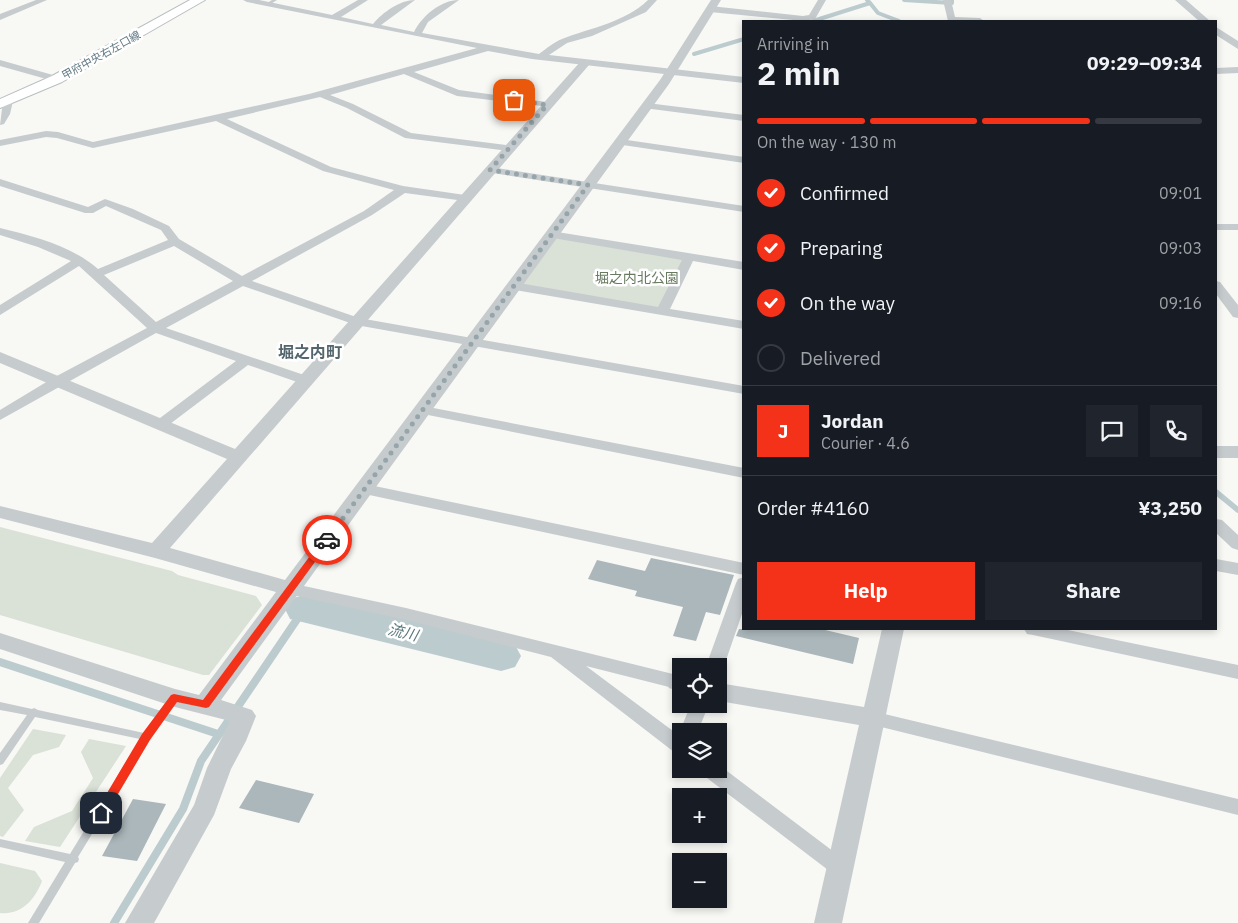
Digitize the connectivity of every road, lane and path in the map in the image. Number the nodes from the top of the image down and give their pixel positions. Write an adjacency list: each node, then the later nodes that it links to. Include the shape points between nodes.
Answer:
1 (43, 0): 13 (street)
2 (199, 0): 29 (main road, 甲府中央右左口線)
3 (247, 0): 11 (street)
4 (364, 0): 14 (street)
5 (411, 0): 17 (street)
6 (455, 0): 19 (street, via 424,21)
7 (653, 0): 22 (street, via 643,10 589,34 564,41)
8 (822, 0): 12 (street, via 812,17 803,20)
9 (947, 0): 15 (street, via 951,18)
10 (1180, 0): 16 (street)
11 (272, 2): 14 (street)
12 (713, 5): 28 (street)
13 (0, 17)
14 (333, 18): 17 (street)
15 (970, 20)
16 (1204, 20)
17 (375, 27): 19 (street)
18 (1217, 31): 20 (street)
19 (417, 35): 21 (street)
20 (1238, 46)
21 (488, 48): 22 (street); 26 (street)
22 (541, 57): 24 (street)
23 (0, 63): 29 (street)
24 (585, 63): 28 (street); 33 (street)
25 (1238, 70): 27 (street)
26 (404, 71): 31 (street); 33 (street, via 457,93)
27 (1217, 71)
28 (671, 72): 30 (street); 34 (street)
29 (57, 79): 32 (main road, 甲府中央右左口線)
30 (742, 80)
31 (320, 94): 35 (street); 40 (street, via 409,136)
32 (4, 103): 37 (street, via 6,114)
33 (547, 105): 40 (street)
34 (647, 106): 36 (street); 38 (street)
35 (215, 117): 39 (street, via 93,145 46,134); 45 (street, via 327,169)
36 (742, 118)
37 (0, 122)
38 (620, 142): 41 (street); 44 (street)
39 (0, 143)
40 (509, 148): 42 (street)
41 (742, 160)
42 (490, 170): 44 (street); 46 (street)
43 (0, 182): 52 (street, via 89,210 105,202 165,228)
44 (588, 185): 47 (street); 51 (street)
45 (403, 189): 46 (street); 57 (street, via 368,213)
46 (465, 198): 63 (street)
47 (742, 209)
48 (1217, 227): 49 (street)
49 (1238, 227)
50 (0, 232): 54 (street, via 42,244)
51 (551, 235): 53 (street); 58 (street)
52 (175, 241): 56 (street); 57 (street)
53 (689, 257): 55 (street); 62 (street)
54 (80, 260): 56 (street); 61 (street)
55 (742, 266)
56 (95, 275): 65 (street)
57 (241, 281): 63 (street); 65 (street)
58 (513, 286): 62 (street); 66 (street)
59 (1217, 286): 60 (street)
60 (1237, 310)
61 (0, 311)
62 (662, 311): 64 (street)
63 (356, 321): 66 (street); 69 (street)
64 (742, 325)
65 (156, 329): 68 (street); 70 (street)
66 (471, 342): 71 (street); 72 (street)
67 (0, 357): 70 (street)
68 (246, 360): 69 (street); 74 (street)
69 (305, 380): 77 (street)
70 (58, 381): 73 (street); 74 (street)
71 (742, 390)
72 (422, 410): 78 (street); 79 (street)
73 (0, 416)
74 (161, 424): 77 (street)
75 (1217, 452): 76 (street)
76 (1238, 452)
77 (238, 457): 83 (street)
78 (742, 473)
79 (365, 489): 85 (street); 87 (street)
80 (0, 512): 83 (street)
81 (1217, 525): 82 (street)
82 (1238, 544)
83 (156, 551): 87 (street)
84 (1217, 565): 86 (street)
85 (742, 569)
86 (1238, 569)
87 (290, 589): 92 (street); 99 (street)
88 (742, 589): 93 (street)
89 (893, 630): 101 (street)
90 (1038, 630): 94 (street)
91 (0, 641): 97 (street)
92 (553, 651): 95 (street); 103 (street)
93 (718, 658)
94 (1238, 672)
95 (672, 680)
96 (727, 693): 101 (street)
97 (171, 702): 99 (street); 102 (lane)
98 (0, 706): 100 (lane)
99 (226, 710): 111 (street, via 234,741 218,768 205,808)
100 (34, 712): 102 (lane); 104 (lane)
101 (872, 718): 106 (street); 109 (street)
102 (146, 737): 108 (lane)
103 (672, 740)
104 (0, 761)
105 (722, 778): 109 (street)
106 (1238, 807)
107 (0, 843): 108 (lane)
108 (74, 859): 110 (lane)
109 (839, 867): 112 (street)
110 (33, 923)
111 (139, 923)
112 (828, 923)

